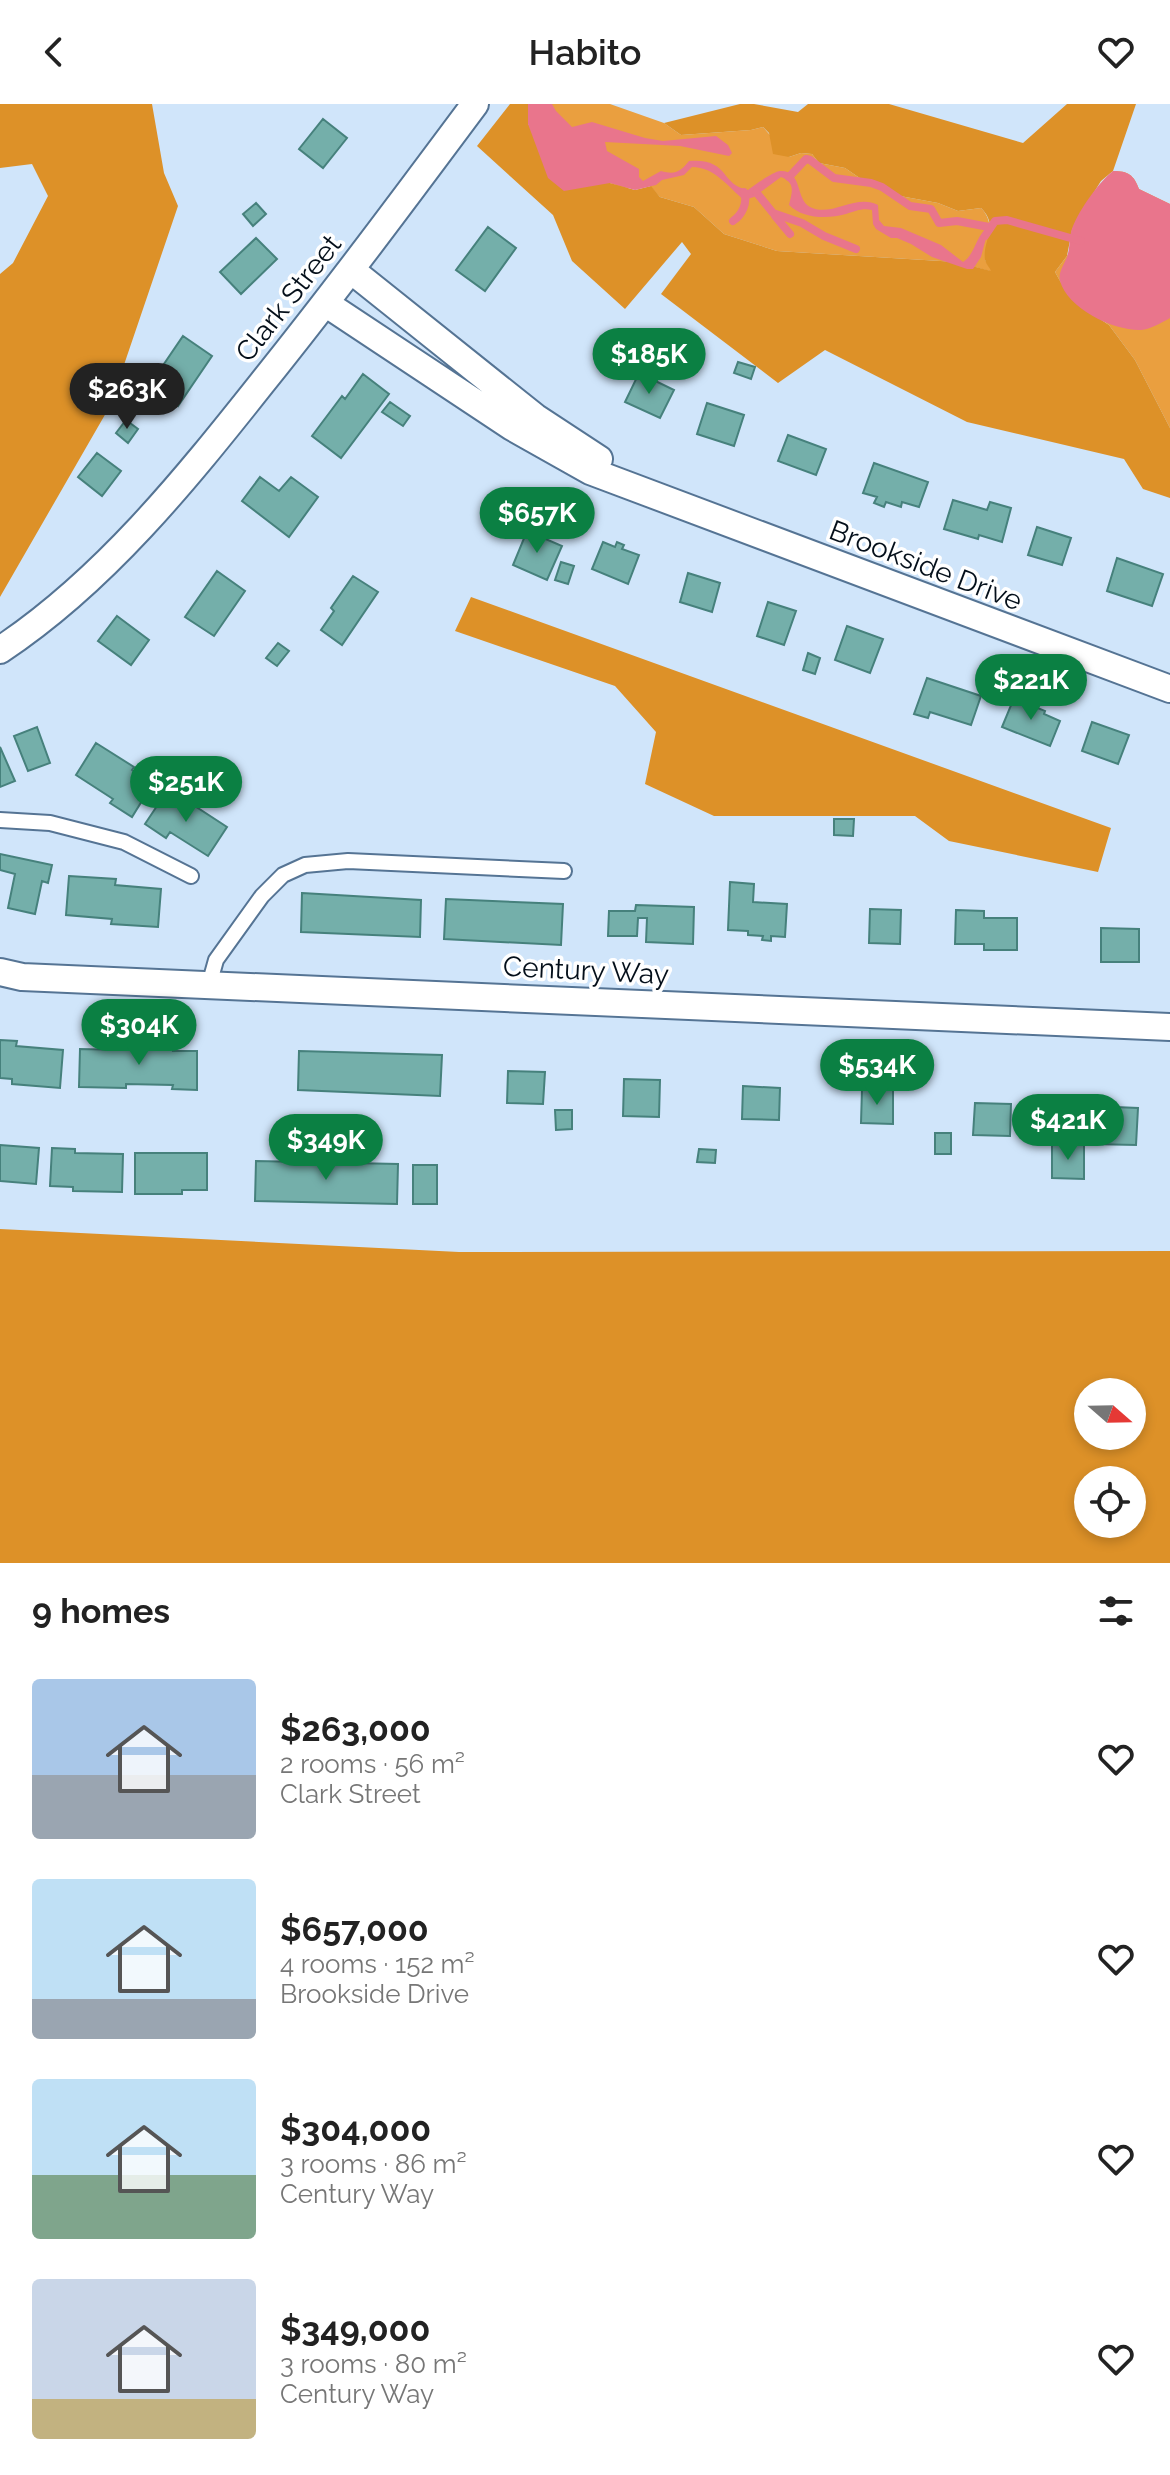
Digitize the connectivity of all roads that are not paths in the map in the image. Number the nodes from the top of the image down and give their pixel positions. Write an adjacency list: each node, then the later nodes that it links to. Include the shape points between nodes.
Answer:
1 (475, 104): 2 (street, Clark Street)
2 (351, 270): 3 (street, Clark Street); 4 (street, Brookside Drive, via 535,417)
3 (325, 303): 4 (street, Brookside Drive, via 541,445 598,475); 5 (street, Clark Street, via 131,537 60,605)
4 (660, 498): 6 (street, Brookside Drive)
5 (0, 650)
6 (1170, 689)
7 (0, 820): 9 (lane, via 50,823 124,842)
8 (564, 871): 11 (lane, via 348,861 305,865 283,875 262,896 216,960)
9 (191, 876)
10 (0, 972): 11 (street, Century Way)
11 (209, 985): 12 (street, Century Way)
12 (1170, 1027)

